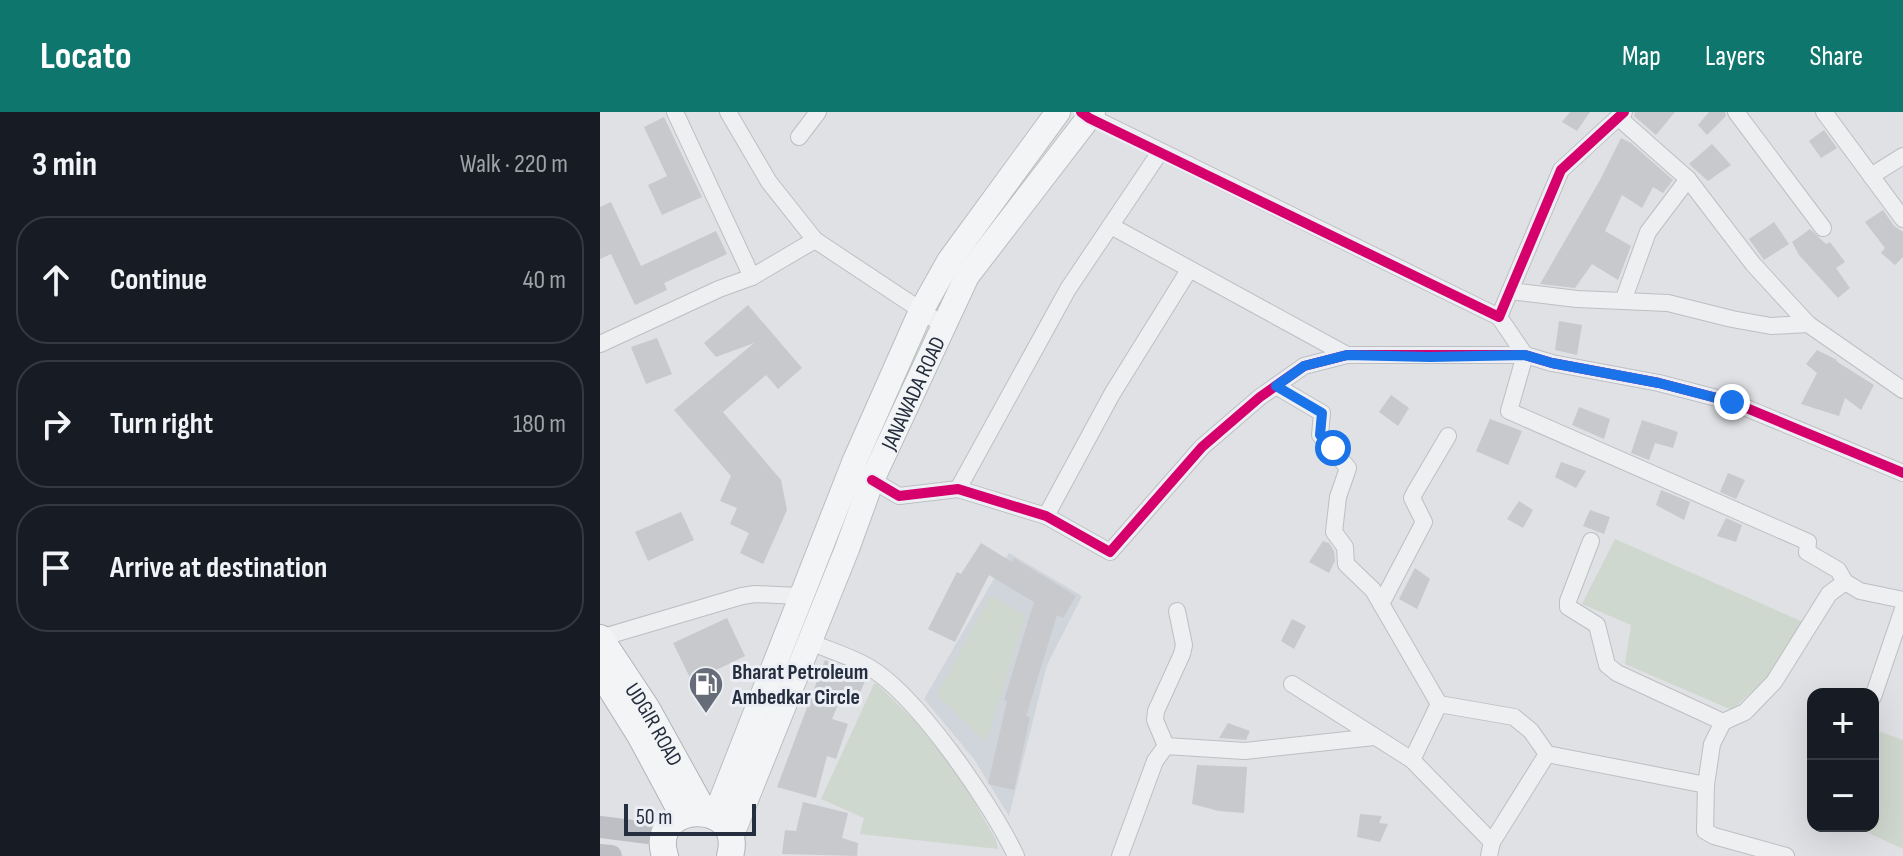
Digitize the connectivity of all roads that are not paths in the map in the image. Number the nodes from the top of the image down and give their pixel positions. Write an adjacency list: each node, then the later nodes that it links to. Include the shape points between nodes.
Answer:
1 (675, 112): 19 (street)
2 (728, 112): 17 (street, via 769,182)
3 (818, 112): 9 (street)
4 (1058, 112): 22 (main road, JANAWADA ROAD, via 949,261)
5 (1736, 112): 16 (street)
6 (1088, 114): 10 (street); 25 (main road, JANAWADA ROAD, via 980,257)
7 (1621, 115): 13 (street); 20 (street, via 1561,170)
8 (1832, 116): 12 (street)
9 (799, 137)
10 (1160, 152): 15 (street); 23 (street)
11 (1903, 156): 12 (street)
12 (1871, 176): 14 (street)
13 (1688, 179): 21 (street, via 1648,232); 24 (street, via 1753,264)
14 (1903, 219)
15 (1111, 226): 18 (street); 34 (street, via 1068,289)
16 (1823, 228)
17 (815, 240): 19 (street); 22 (street)
18 (1189, 270): 27 (street); 35 (street, via 1112,394)
19 (752, 277): 26 (street)
20 (1510, 291): 21 (street); 23 (street)
21 (1623, 301): 24 (street, via 1668,303 1771,326)
22 (921, 311): 25 (street); 38 (main road, JANAWADA ROAD)
23 (1499, 317): 28 (street)
24 (1808, 324): 30 (street)
25 (943, 325): 33 (main road, JANAWADA ROAD)
26 (600, 344)
27 (1347, 355): 28 (street); 29 (street, via 1304,366)
28 (1525, 355): 32 (street, via 1732,402); 37 (street, via 1509,411 1808,542 1807,552 1838,570)
29 (1276, 386): 35 (street, via 1202,447 1110,552); 40 (street, via 1322,413 1320,435 1348,468 1334,532 1345,547 1346,564)
30 (1903, 390)
31 (1448, 436): 40 (street, via 1412,498 1424,522)
32 (1903, 473)
33 (872, 480): 34 (street, via 899,496); 44 (main road, JANAWADA ROAD)
34 (958, 489): 35 (street)
35 (1046, 516)
36 (1591, 541): 49 (street, via 1568,607 1597,625 1607,665)
37 (1845, 582): 39 (street, via 1860,591); 49 (street, via 1829,594 1774,682 1745,712)
38 (800, 596): 43 (street, via 742,596); 55 (main road, JANAWADA ROAD)
39 (1903, 600)
40 (1381, 604): 48 (street)
41 (1903, 609): 47 (street)
42 (1177, 611): 51 (street, via 1184,645 1155,720)
43 (600, 638): 55 (highway, UDGIR ROAD, via 647,709)
44 (810, 642): 58 (main road, JANAWADA ROAD); 62 (street, via 867,666 898,691 952,754)
45 (600, 671): 55 (highway, UDGIR ROAD)
46 (1292, 684): 50 (street)
47 (1876, 688)
48 (1439, 704): 52 (street, via 1514,717); 53 (street)
49 (1723, 722): 54 (street, via 1712,744)
50 (1374, 737): 51 (street, via 1245,751); 53 (street)
51 (1166, 746): 63 (street, via 1155,761)
52 (1547, 754): 54 (street); 59 (street)
53 (1412, 760): 59 (street)
54 (1706, 785): 64 (street, via 1705,831)
55 (700, 814): 57 (highway, via 672,823); 58 (highway, via 726,826)
56 (600, 827): 57 (main road)
57 (665, 845)
58 (731, 847)
59 (1490, 849)
60 (600, 855): 61 (main road)
61 (611, 856)
62 (1016, 856)
63 (1120, 856)
64 (1786, 856)

